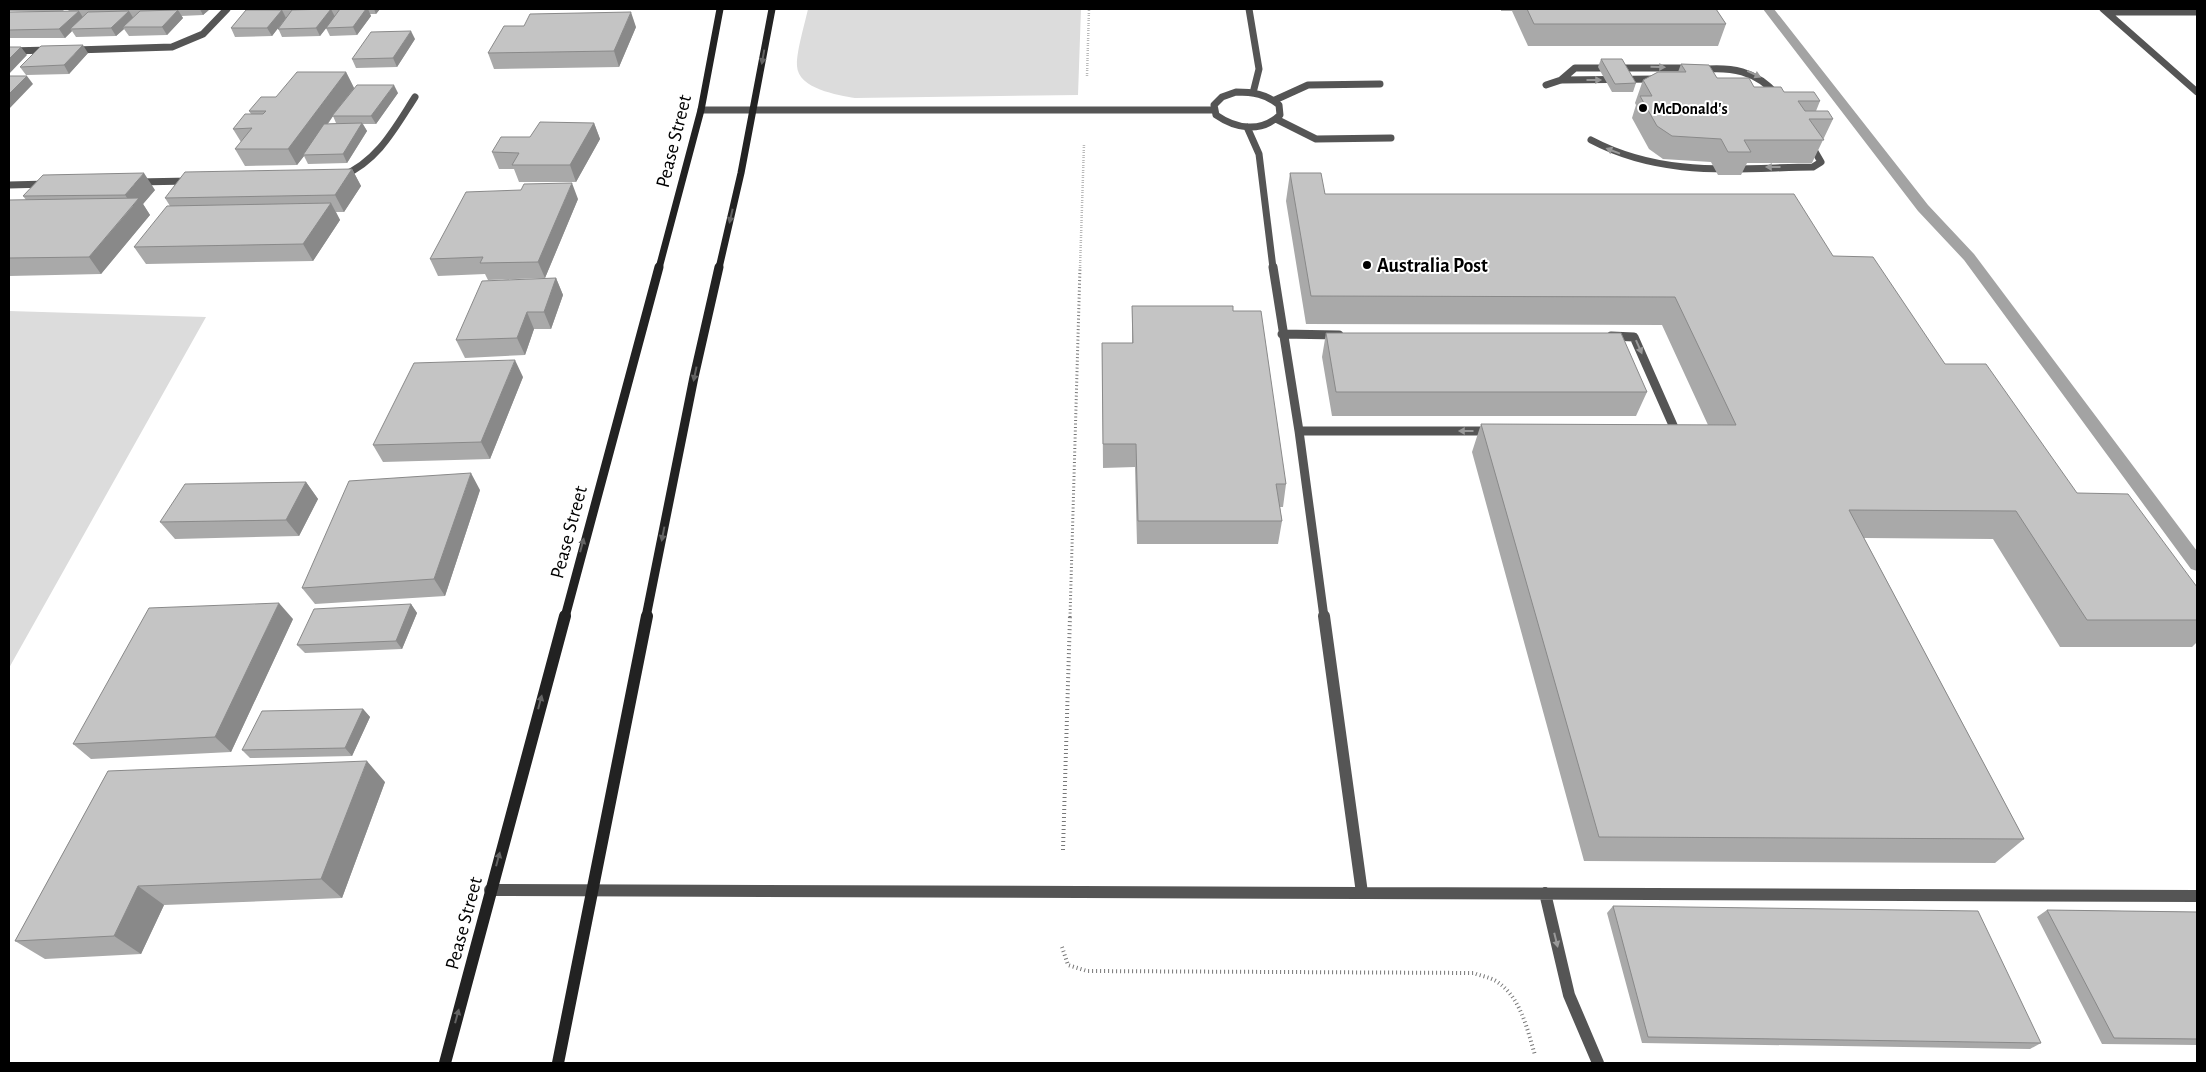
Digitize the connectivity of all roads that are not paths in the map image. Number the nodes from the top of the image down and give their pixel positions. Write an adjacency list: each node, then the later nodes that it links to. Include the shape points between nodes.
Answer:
1 (227, 9): 8 (street, via 203,34 172,47)
2 (720, 9): 21 (street, Pease Street)
3 (772, 9): 22 (street, one-way to 22)
4 (1249, 9): 16 (street, via 1259,69)
5 (2105, 10): 6 (street); 17 (street)
6 (2197, 12)
7 (56, 50): 9 (street)
8 (66, 50)
9 (9, 51)
10 (1712, 68): 11 (street); 13 (street, one-way to 10, via 1575,68); 20 (street, one-way to 20, via 1753,72)
11 (1678, 76)
12 (1669, 78): 13 (street, one-way to 12)
13 (1561, 80): 15 (street)
14 (1380, 84): 19 (street, via 1308,86)
15 (1546, 85)
16 (1253, 92): 19 (street); 23 (street, via 1228,94 1217,101)
17 (2197, 92)
18 (415, 97): 29 (street, via 372,159 354,173)
19 (1275, 100): 24 (street, via 1281,110)
20 (1782, 101)
21 (700, 110): 22 (street); 40 (street, Pease Street, one-way to 21)
22 (753, 110): 23 (street); 41 (street, one-way to 41, via 694,377)
23 (1214, 110): 25 (street, via 1228,123)
24 (1276, 119): 25 (street, via 1269,124); 27 (street, via 1316,139)
25 (1247, 127): 34 (street, via 1259,154)
26 (1804, 134): 28 (street, one-way to 28, via 1820,158 1819,165 1677,168 1610,151)
27 (1391, 138)
28 (1591, 140)
29 (336, 178)
30 (197, 181): 31 (street)
31 (128, 182)
32 (58, 184): 33 (street)
33 (9, 185)
34 (1282, 334): 35 (street); 37 (street)
35 (1351, 335)
36 (1605, 336): 39 (street, one-way to 39, via 1634,337 1676,432)
37 (1299, 431): 38 (street, one-way to 37); 42 (street)
38 (1498, 432)
39 (1657, 432)
40 (490, 890): 41 (street); 45 (street, Pease Street, one-way to 40)
41 (592, 890): 42 (street); 46 (street)
42 (1362, 893): 43 (street)
43 (1545, 893): 44 (street); 47 (street, one-way to 47, via 1570,995)
44 (2197, 896)
45 (445, 1063)
46 (558, 1063)
47 (1598, 1063)

